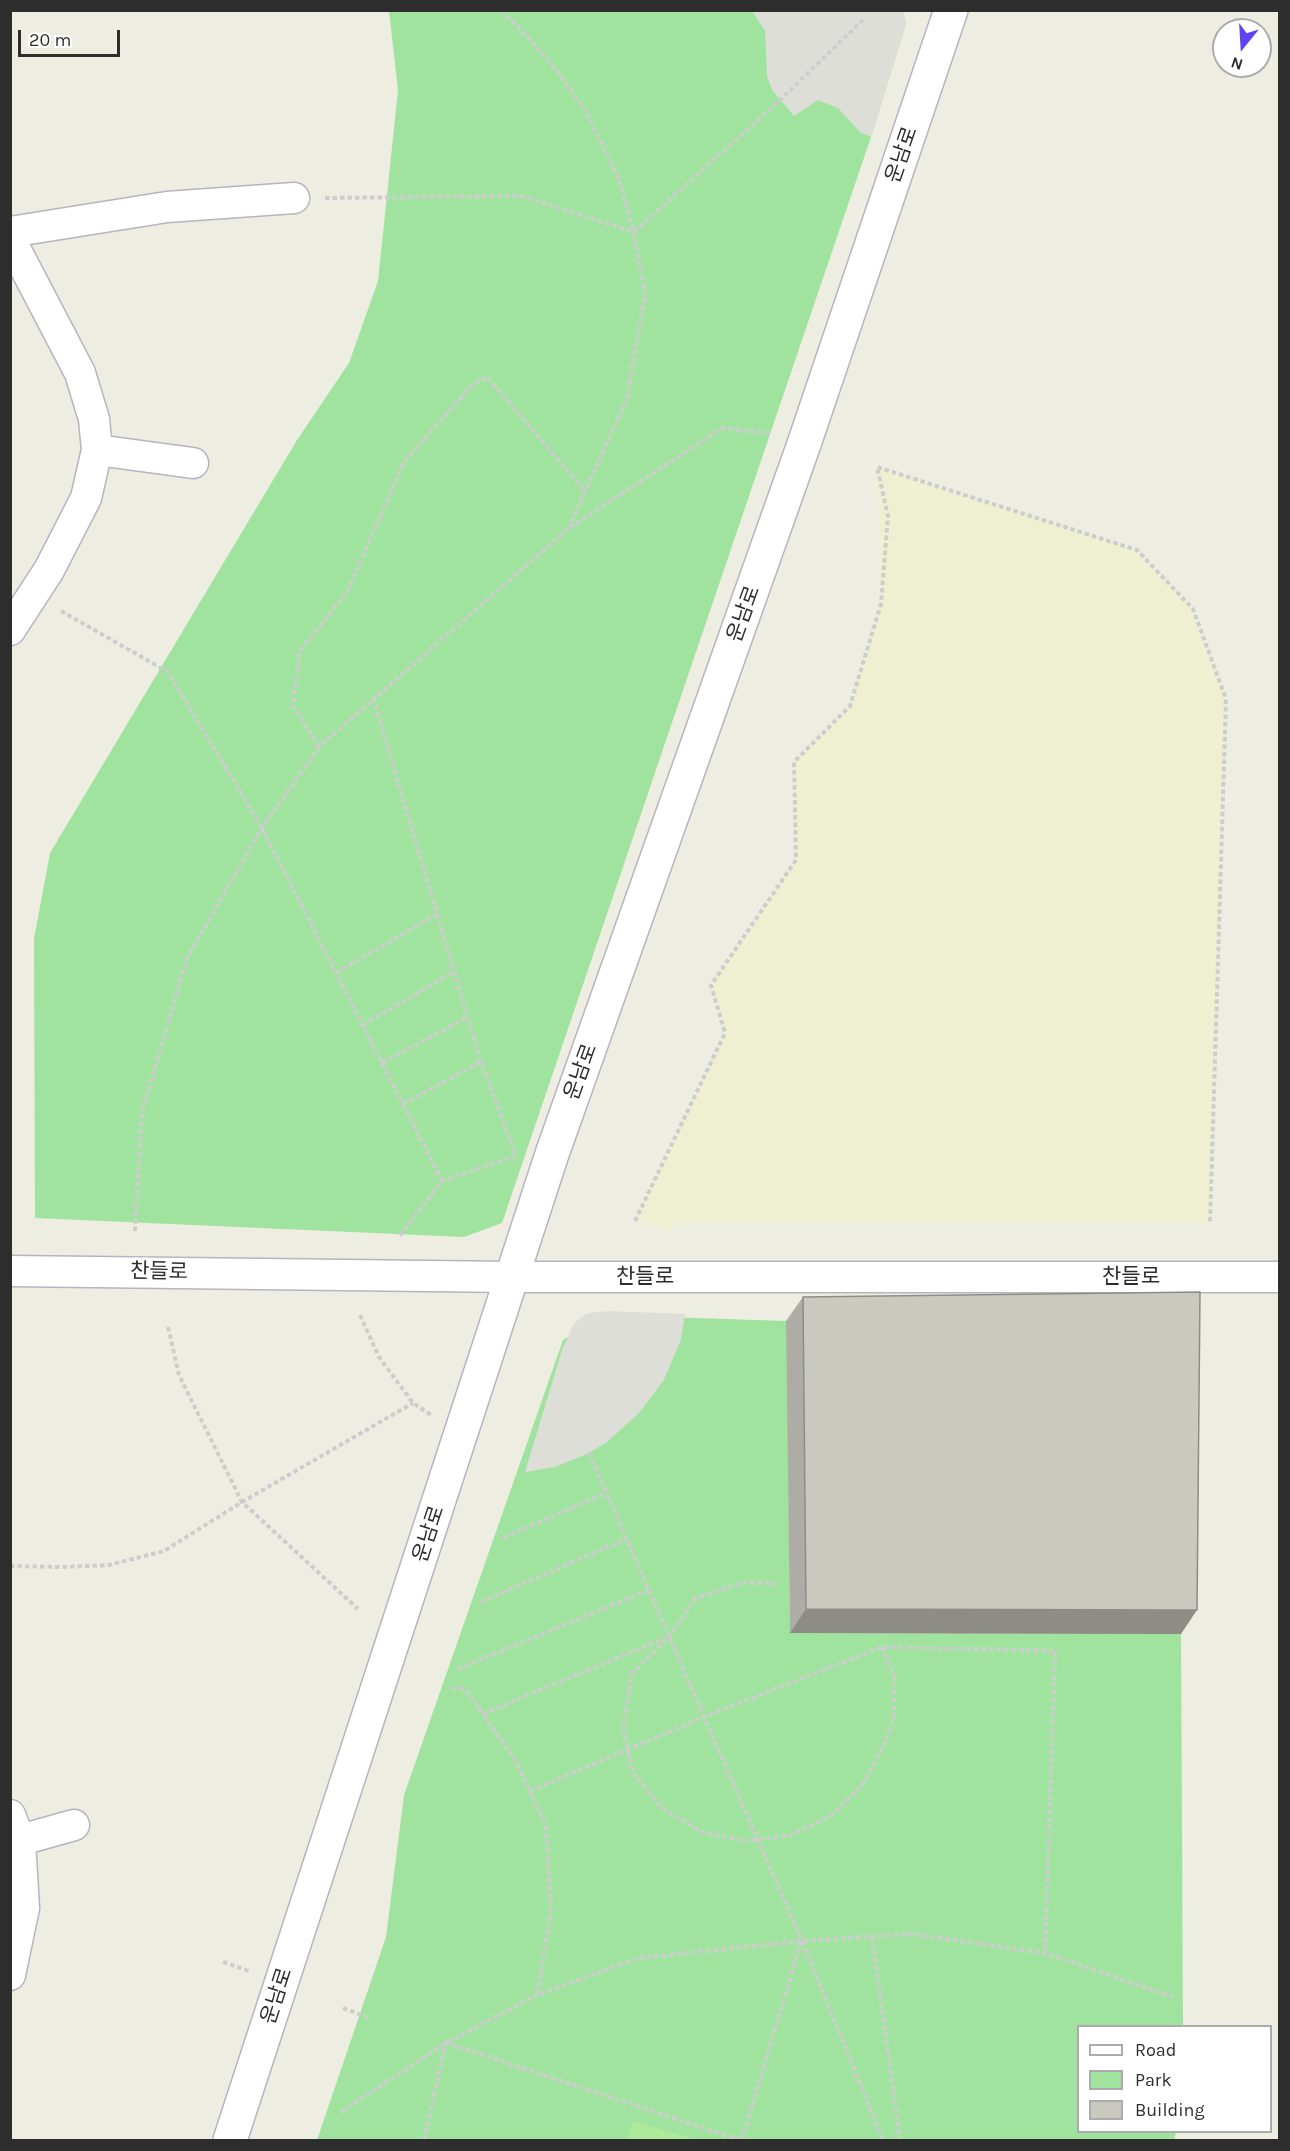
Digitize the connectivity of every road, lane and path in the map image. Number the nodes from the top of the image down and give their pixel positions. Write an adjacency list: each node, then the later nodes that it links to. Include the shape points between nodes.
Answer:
1 (501, 10): 6 (path, via 559,73 585,110 618,177)
2 (951, 10): 32 (street, 운남로, via 804,444)
3 (864, 19): 6 (path)
4 (294, 198): 5 (street, via 167,207); 6 (path, via 521,196)
5 (10, 232)
6 (634, 232): 11 (path, via 645,295 627,398)
7 (10, 239): 9 (street, via 80,373 94,419)
8 (770, 433): 12 (path, via 722,428)
9 (97, 450): 10 (street); 14 (street, via 86,498 49,570)
10 (193, 463)
11 (585, 491): 12 (path); 16 (path, via 487,377 472,385 404,462 347,592 300,651 293,706)
12 (569, 528): 15 (path)
13 (52, 606): 17 (path, via 168,672)
14 (10, 630)
15 (373, 698): 16 (path); 18 (path)
16 (319, 747): 17 (path)
17 (262, 828): 20 (path); 29 (path, via 186,958 142,1112)
18 (437, 914): 19 (path); 20 (path)
19 (454, 971): 21 (path); 22 (path)
20 (336, 973): 22 (path)
21 (468, 1017): 23 (path); 24 (path)
22 (363, 1025): 24 (path)
23 (481, 1062): 25 (path); 26 (path, via 516,1156)
24 (382, 1063): 25 (path)
25 (403, 1104): 26 (path)
26 (442, 1181): 30 (path)
27 (635, 1221): 28 (path, via 725,1033 711,985 796,860 794,762 850,706 881,604 888,516 877,467 1137,549 1193,609 1226,699)
28 (1210, 1223)
29 (135, 1231)
30 (398, 1238)
31 (10, 1271): 32 (street, 찬들로)
32 (512, 1277): 33 (street, 찬들로); 70 (street, 운남로)
33 (1280, 1277)
34 (360, 1315): 36 (path, via 379,1357)
35 (168, 1327): 40 (path, via 179,1375)
36 (413, 1403): 37 (path); 40 (path)
37 (436, 1419)
38 (589, 1453): 39 (path)
39 (606, 1493): 41 (path); 42 (path)
40 (242, 1502): 43 (path, via 164,1551 109,1565); 47 (path)
41 (503, 1538)
42 (626, 1539): 45 (path); 46 (path)
43 (10, 1566)
44 (777, 1584): 48 (path, via 744,1582 695,1599)
45 (648, 1590): 48 (path); 50 (path)
46 (481, 1602)
47 (358, 1609)
48 (669, 1637): 52 (path); 53 (path); 54 (path, via 632,1673 622,1729)
49 (882, 1647): 53 (path); 54 (path, via 894,1675 894,1717 884,1744 863,1784 831,1816 791,1836 746,1841 702,1832 662,1808 633,1773); 60 (path, via 1055,1651)
50 (458, 1669)
51 (452, 1688): 52 (path, via 465,1689)
52 (483, 1714): 55 (path, via 514,1758)
53 (704, 1717): 54 (path); 59 (path)
54 (627, 1749): 55 (path)
55 (530, 1791): 64 (path, via 546,1826 552,1910)
56 (74, 1826): 57 (street)
57 (14, 1833): 63 (street, via 24,1908)
58 (872, 1936): 59 (path); 60 (path, via 912,1934); 74 (path)
59 (802, 1941): 64 (path, via 639,1958); 72 (path); 73 (path)
60 (1045, 1953): 65 (path)
61 (223, 1962): 62 (path)
62 (249, 1971)
63 (10, 1975)
64 (537, 1995): 68 (path)
65 (1173, 1997)
66 (343, 2008): 67 (path)
67 (369, 2018)
68 (446, 2043): 69 (path); 71 (path); 72 (path)
69 (341, 2112)
70 (230, 2140)
71 (424, 2140)
72 (741, 2140)
73 (884, 2140)
74 (900, 2140)

